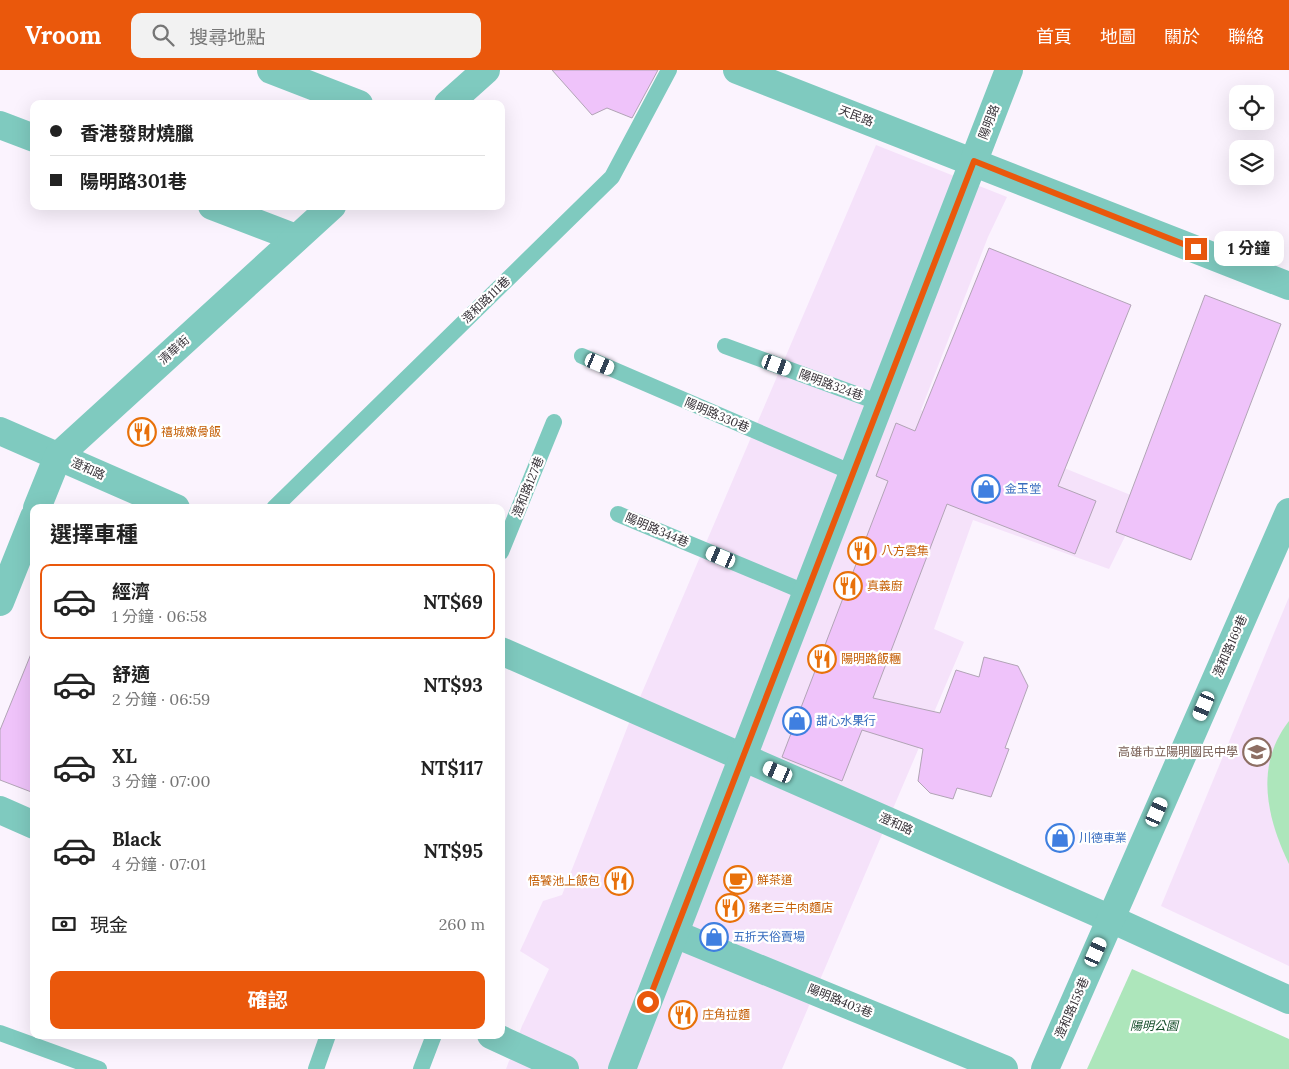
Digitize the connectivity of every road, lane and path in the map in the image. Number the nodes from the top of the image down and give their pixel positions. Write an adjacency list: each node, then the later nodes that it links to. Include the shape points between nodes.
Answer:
1 (271, 70): 6 (street)
2 (486, 70): 7 (street)
3 (669, 70): 24 (lane, 澄和路111巷, via 612,177)
4 (737, 70): 10 (street, 天民路)
5 (1009, 70): 10 (street, 陽明路)
6 (349, 100)
7 (452, 100)
8 (0, 125): 9 (street)
9 (30, 136)
10 (974, 161): 14 (street, 天民路); 17 (street, 陽明路)
11 (222, 210): 13 (street)
12 (328, 210): 13 (street, 清華街)
13 (296, 238): 20 (street, 清華街)
14 (1289, 286)
15 (725, 346): 17 (lane, 陽明路324巷)
16 (582, 356): 21 (lane, 陽明路330巷)
17 (880, 403): 21 (street, 陽明路)
18 (554, 422): 28 (lane, 澄和路127巷)
19 (0, 431): 20 (street, 澄和路)
20 (58, 456): 22 (street, 清華街); 23 (street, 澄和路)
21 (853, 473): 29 (street, 陽明路)
22 (40, 504)
23 (167, 504)
24 (278, 504)
25 (1289, 512): 35 (street, 澄和路169巷)
26 (618, 514): 29 (lane, 陽明路344巷)
27 (30, 527): 30 (street)
28 (505, 542)
29 (807, 593): 32 (street, 陽明路)
30 (0, 602)
31 (505, 652): 32 (street, 澄和路)
32 (743, 756): 35 (street, 澄和路); 36 (street, 陽明路)
33 (0, 810): 34 (street)
34 (30, 823)
35 (1111, 919): 37 (street, 澄和路); 48 (street, 澄和路158巷)
36 (675, 934): 46 (street, 陽明路); 47 (street, 陽明路403巷)
37 (1289, 1000)
38 (0, 1033): 42 (lane)
39 (327, 1039): 43 (lane)
40 (432, 1039): 44 (lane)
41 (500, 1039): 45 (street)
42 (99, 1069)
43 (316, 1069)
44 (421, 1069)
45 (565, 1069)
46 (622, 1069)
47 (1004, 1069)
48 (1045, 1069)

